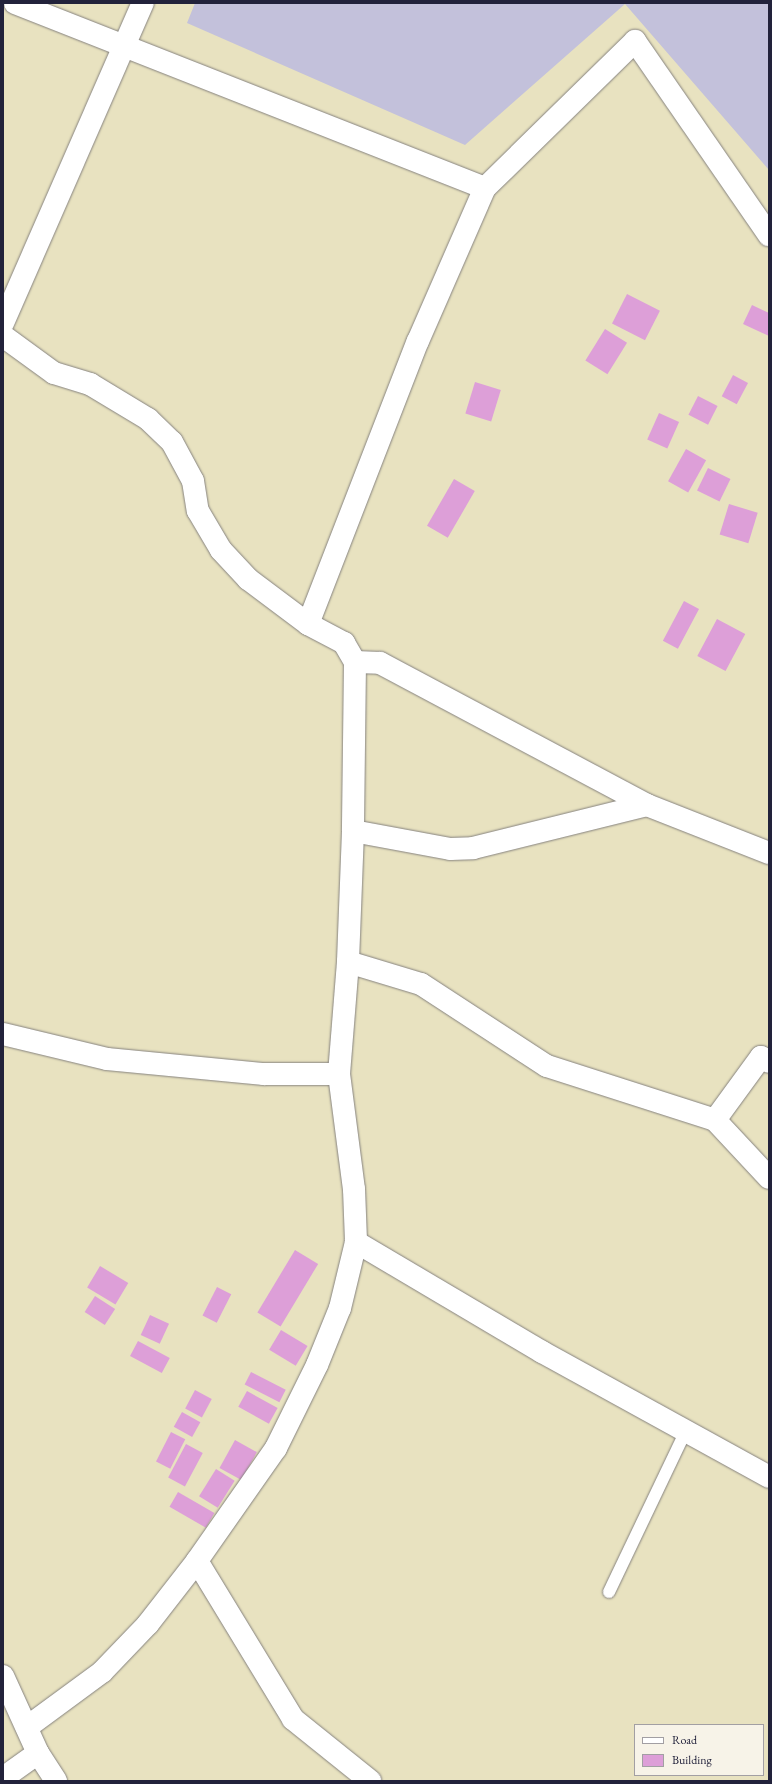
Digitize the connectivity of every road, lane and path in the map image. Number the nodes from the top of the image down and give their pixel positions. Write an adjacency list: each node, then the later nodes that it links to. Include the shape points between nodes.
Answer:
1 (14, 3): 3 (street)
2 (143, 3): 3 (street)
3 (125, 45): 4 (street); 6 (street)
4 (485, 188): 5 (street, via 635,41); 8 (street, via 418,341)
5 (769, 235)
6 (3, 323)
7 (3, 336): 8 (street, via 54,373 90,384 148,419 172,442 193,481 198,511 221,550 248,579)
8 (308, 624): 9 (street, via 344,643)
9 (355, 662): 10 (street, via 380,664); 11 (street)
10 (647, 805): 11 (street, via 473,848 450,849); 12 (street)
11 (353, 831): 13 (street)
12 (769, 853)
13 (348, 962): 16 (street); 17 (street, via 421,984 547,1066)
14 (3, 1034): 16 (street, via 107,1059 264,1074)
15 (769, 1062): 17 (street, via 761,1057)
16 (339, 1074): 19 (street, via 354,1189)
17 (715, 1120): 18 (street)
18 (769, 1178)
19 (356, 1242): 20 (street); 22 (street, via 340,1308 317,1365 276,1448)
20 (684, 1433): 21 (street); 23 (lane)
21 (769, 1477)
22 (197, 1561): 25 (street, via 148,1624 102,1672); 29 (street, via 293,1719)
23 (609, 1592)
24 (3, 1676): 25 (street)
25 (27, 1727): 26 (street)
26 (38, 1753): 27 (street); 28 (street)
27 (3, 1778)
28 (56, 1781)
29 (370, 1781)

